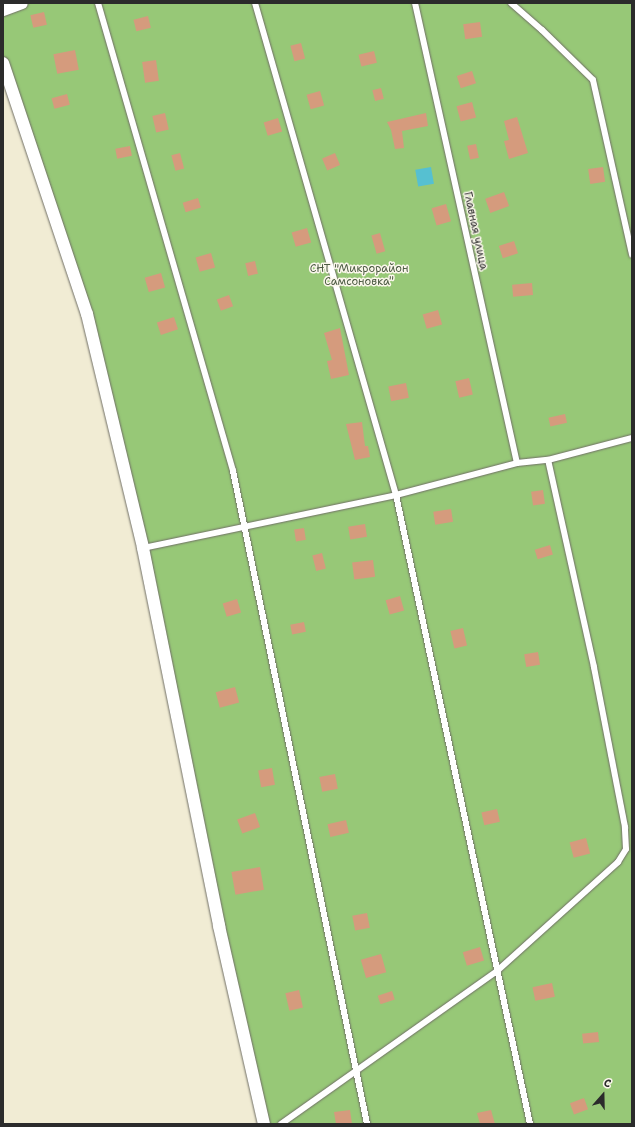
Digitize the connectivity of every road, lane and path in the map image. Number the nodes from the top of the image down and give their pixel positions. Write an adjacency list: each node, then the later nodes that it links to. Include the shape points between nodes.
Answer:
1 (22, 3): 6 (street)
2 (98, 3): 13 (lane, via 233,471)
3 (255, 3): 12 (lane)
4 (415, 3): 11 (lane, Главная улица)
5 (510, 3): 8 (lane, via 593,80)
6 (3, 10)
7 (3, 63): 14 (street, via 87,314)
8 (632, 255)
9 (632, 438): 10 (lane)
10 (548, 460): 11 (lane); 15 (lane, via 594,667 625,827 626,849 618,862)
11 (517, 463): 12 (lane)
12 (396, 495): 13 (lane); 15 (lane)
13 (243, 529): 14 (lane); 16 (lane)
14 (143, 548): 17 (street, via 218,918)
15 (498, 971): 16 (lane); 20 (lane)
16 (357, 1071): 18 (lane); 19 (lane)
17 (264, 1124)
18 (282, 1124)
19 (368, 1124)
20 (530, 1124)

